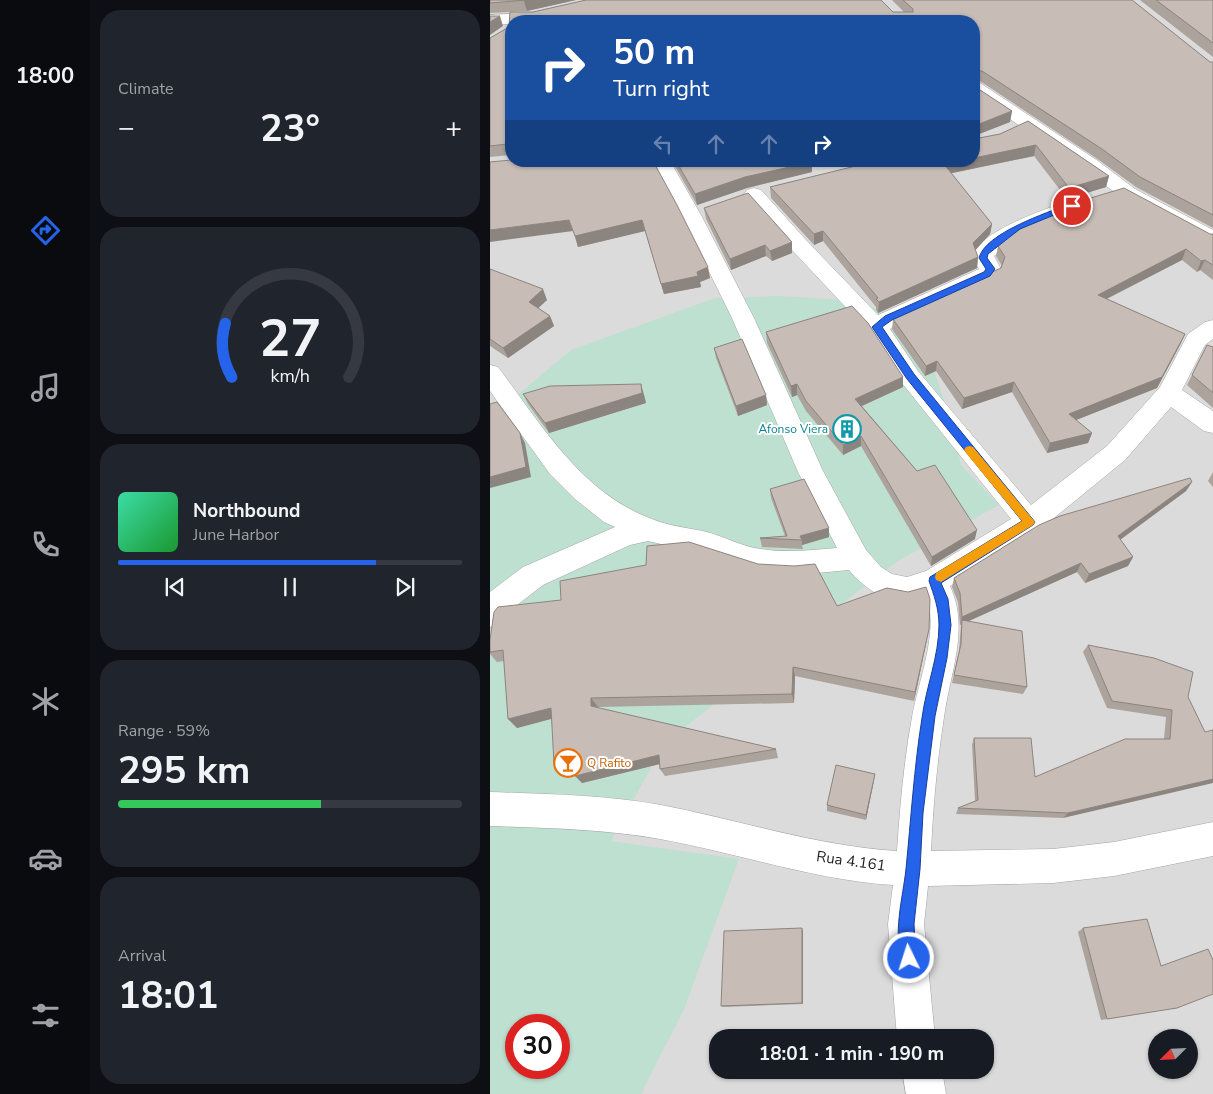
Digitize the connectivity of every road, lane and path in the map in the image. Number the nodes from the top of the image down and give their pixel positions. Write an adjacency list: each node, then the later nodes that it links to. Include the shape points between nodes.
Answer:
1 (546, 12): 2 (street)
2 (538, 15)
3 (490, 20): 4 (street)
4 (505, 20)
5 (980, 91): 6 (street)
6 (1026, 123): 7 (street); 9 (street)
7 (1008, 132)
8 (665, 167): 19 (street, via 699,212 811,472)
9 (1124, 190): 11 (street); 12 (street, via 1017,227 983,255 990,272 889,318)
10 (754, 195): 12 (street)
11 (1213, 238)
12 (877, 327): 17 (street, via 910,377)
13 (1213, 328): 15 (street, via 1196,340)
14 (490, 373): 18 (street, via 559,467 584,492 613,514)
15 (1170, 393): 16 (street); 17 (street, via 1116,453)
16 (1213, 424)
17 (1029, 522): 20 (street)
18 (648, 530): 19 (street, via 708,544 760,561 795,563); 21 (street, via 626,534 533,576)
19 (856, 558): 20 (street, via 871,576 887,585 907,589)
20 (934, 581): 24 (street, via 942,599 945,625 928,716)
21 (490, 614)
22 (490, 809): 24 (street, Rua 4.161, via 584,812 660,822 795,853)
23 (1213, 839): 24 (street, Rua 4.161, via 1114,859 1070,864)
24 (913, 869): 25 (street, via 906,924)
25 (915, 1029)
26 (924, 1079): 27 (street)
27 (926, 1094)

